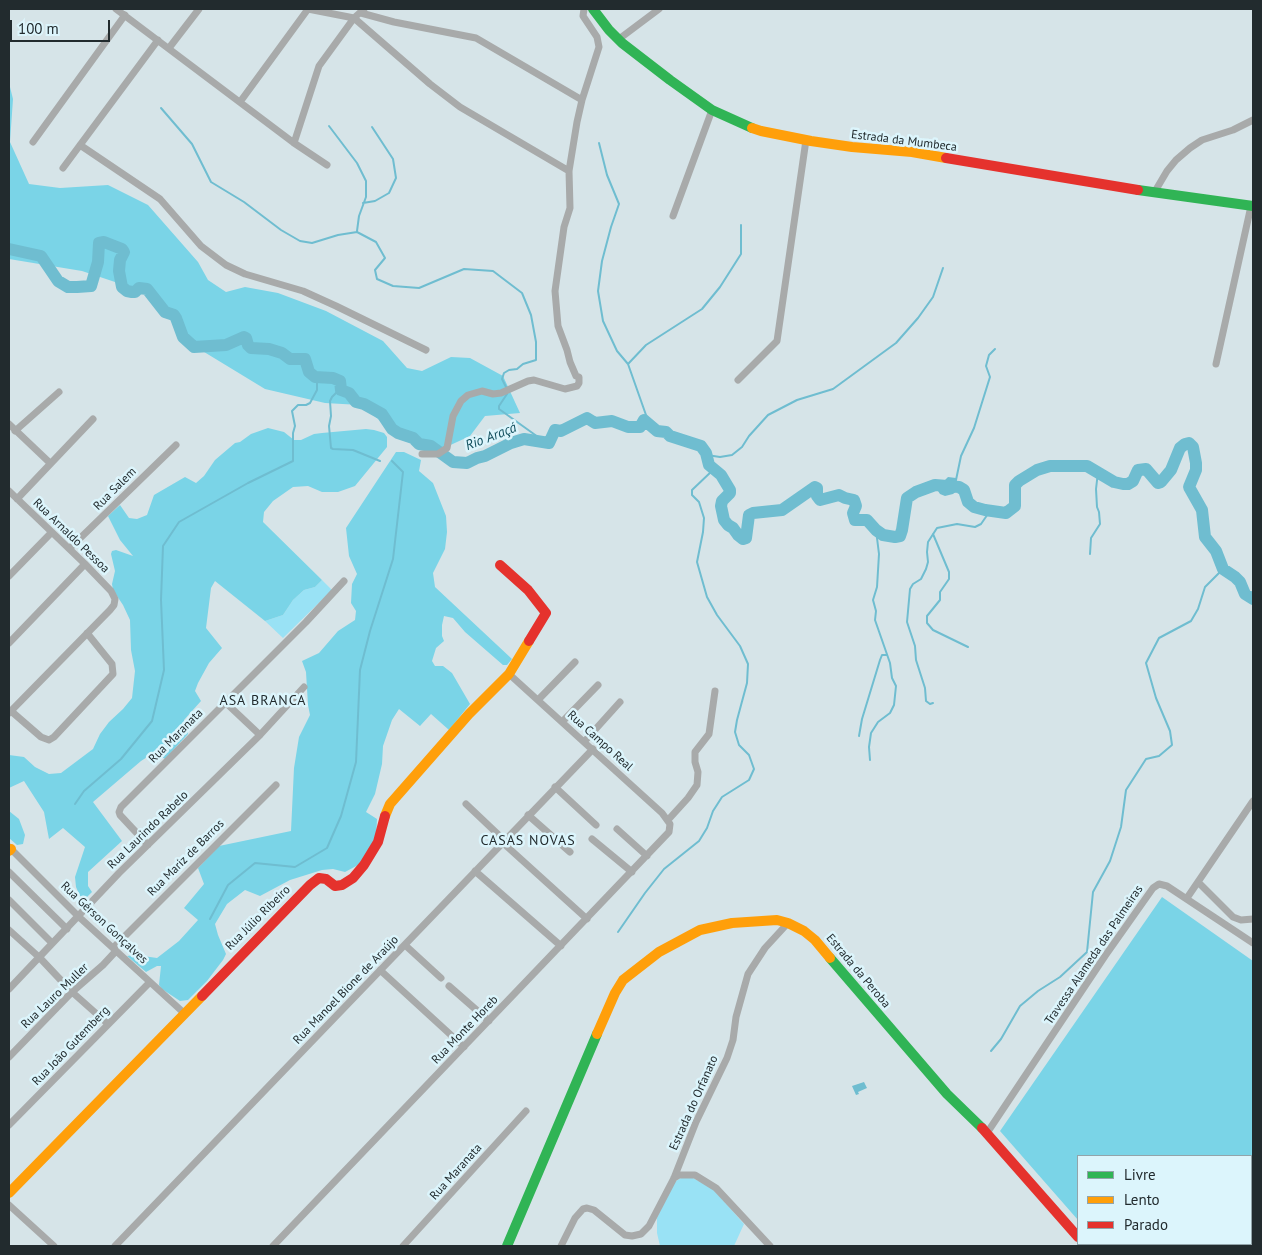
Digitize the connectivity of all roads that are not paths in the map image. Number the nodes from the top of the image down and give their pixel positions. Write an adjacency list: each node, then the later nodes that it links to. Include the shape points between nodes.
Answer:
1 (116, 9): 8 (street)
2 (198, 9): 12 (street)
3 (308, 9): 9 (street); 14 (street)
4 (584, 9): 13 (street, via 584,16 597,37 599,47)
5 (592, 9): 10 (street, Estrada da Mumbeca)
6 (659, 9): 10 (street)
7 (363, 11): 9 (street); 13 (street, via 394,22 476,38)
8 (125, 15): 11 (street); 18 (street)
9 (354, 18): 19 (street, via 318,66); 23 (street, via 460,106)
10 (619, 39): 15 (street, Estrada da Mumbeca, via 643,61)
11 (158, 40): 12 (street); 20 (street)
12 (169, 48): 14 (street)
13 (582, 100): 23 (street)
14 (240, 102): 19 (street)
15 (712, 110): 17 (street, Estrada da Mumbeca, via 761,131); 26 (street)
16 (1253, 120): 24 (street, via 1190,148 1172,166)
17 (806, 140): 24 (street, Estrada da Mumbeca, via 940,156); 29 (street, via 777,341)
18 (34, 142)
19 (294, 142): 21 (street)
20 (80, 145): 22 (street); 27 (street, via 160,199 201,246 226,266 303,292)
21 (327, 164)
22 (63, 168)
23 (569, 171): 35 (street, via 570,208 564,227 555,292 558,326 579,383 565,389 528,381 503,392 468,394 456,409 447,448)
24 (1154, 193): 25 (street, Estrada da Mumbeca)
25 (1252, 206): 28 (street)
26 (673, 216)
27 (426, 350)
28 (1216, 364)
29 (738, 380)
30 (59, 392): 33 (street)
31 (94, 419): 36 (street)
32 (9, 424): 33 (street)
33 (15, 431): 36 (street)
34 (176, 446): 40 (street, Rua Salem)
35 (422, 454)
36 (50, 463): 38 (street)
37 (9, 491): 38 (street, Rua Arnaldo Pessoa)
38 (17, 499): 39 (street, Rua Arnaldo Pessoa)
39 (51, 532): 40 (street, Rua Arnaldo Pessoa); 43 (street)
40 (70, 548): 41 (street, Rua Arnaldo Pessoa)
41 (85, 564): 45 (street, Rua Arnaldo Pessoa, via 115,599 110,610); 46 (street)
42 (500, 565): 48 (street, via 528,590 546,613)
43 (9, 576)
44 (344, 581): 53 (street, Rua Maranata)
45 (87, 633): 55 (street); 55 (street, via 112,664 113,674 54,737 49,740 41,737)
46 (9, 643)
47 (575, 662): 52 (street)
48 (509, 674): 52 (street, Rua Campo Real); 98 (street, Rua Júlio Ribeiro, via 390,804 382,821 378,842 353,878 338,886 323,878 316,880 242,952)
49 (598, 685): 56 (street)
50 (304, 687): 57 (street, Rua Laurindo Rabelo)
51 (715, 691): 65 (street, via 709,734 695,752 697,785)
52 (538, 700): 56 (street, Rua Campo Real)
53 (225, 702): 57 (street); 70 (street, Rua Maranata, via 120,810 122,818)
54 (620, 702): 58 (street)
55 (10, 712)
56 (562, 722): 58 (street, Rua Campo Real)
57 (260, 735): 70 (street, Rua Laurindo Rabelo)
58 (584, 742): 59 (street, Rua Campo Real)
59 (593, 750): 61 (street, Rua Manoel Bione de Araújo); 65 (street, Rua Campo Real)
60 (276, 785): 90 (street, Rua Mariz de Barros)
61 (556, 787): 64 (street, Rua Manoel Bione de Araújo); 66 (street)
62 (1253, 801): 77 (street)
63 (466, 804): 69 (street)
64 (528, 815): 69 (street, Rua Manoel Bione de Araújo); 72 (street)
65 (668, 820): 73 (street, Rua Monte Horeb, via 670,828 667,835)
66 (596, 825)
67 (617, 830): 73 (street)
68 (592, 839): 76 (street)
69 (503, 841): 74 (street, Rua Manoel Bione de Araújo); 81 (street)
70 (148, 845): 80 (street, Rua Laurindo Rabelo)
71 (9, 849): 80 (street, Rua Gérson Gonçalves)
72 (570, 852)
73 (647, 856): 76 (street, Rua Monte Horeb)
74 (474, 871): 88 (street, Rua Manoel Bione de Araújo); 89 (street)
75 (9, 872): 84 (street)
76 (632, 872): 81 (street, Rua Monte Horeb)
77 (1198, 882): 78 (street); 82 (street, via 1233,917)
78 (1187, 898): 87 (street, Travessa Alameda das Palmeiras); 105 (street, Travessa Alameda das Palmeiras, via 1159,884 1149,892)
79 (9, 900): 86 (street)
80 (78, 916): 84 (street, Rua Laurindo Rabelo); 90 (street, Rua Gérson Gonçalves)
81 (587, 919): 89 (street, Rua Monte Horeb)
82 (1253, 919)
83 (788, 923): 105 (street, Estrada da Peroba, via 815,940 947,1094); 106 (street, Estrada do Orfanato, via 748,974 727,1058 685,1146); 114 (street, Estrada da Peroba, via 747,920 700,930 659,952 623,980)
84 (67, 929): 86 (street, Rua Laurindo Rabelo)
85 (9, 930): 91 (street)
86 (52, 943): 91 (street, Rua Laurindo Rabelo)
87 (1253, 944)
88 (405, 945): 92 (street, Rua Manoel Bione de Araújo); 93 (street)
89 (561, 946): 99 (street, Rua Monte Horeb)
90 (114, 949): 94 (street, Rua Gérson Gonçalves); 97 (street, Rua Lauro Muller, via 103,965)
91 (40, 958): 96 (street, Rua Laurindo Rabelo); 97 (street)
92 (380, 970): 101 (street); 111 (street, Rua Manoel Bione de Araújo)
93 (441, 978)
94 (150, 982): 98 (street, Rua Gérson Gonçalves); 100 (street, Rua João Gutemberg)
95 (449, 986): 99 (street)
96 (9, 990)
97 (72, 992): 100 (street); 102 (street, Rua Lauro Muller)
98 (185, 1014): 107 (street, Rua Júlio Ribeiro)
99 (489, 1021): 101 (street, Rua Monte Horeb)
100 (108, 1024): 104 (street, Rua João Gutemberg)
101 (464, 1047): 112 (street, Rua Monte Horeb)
102 (9, 1057)
103 (526, 1112): 113 (street, Rua Maranata)
104 (9, 1125)
105 (987, 1133): 109 (street, Estrada da Peroba)
106 (674, 1178): 115 (street, Estrada do Orfanato, via 654,1219 641,1234 625,1235 587,1208 575,1218); 116 (street, via 695,1175 716,1188)
107 (9, 1193)
108 (9, 1205): 110 (street)
109 (1077, 1236)
110 (54, 1246)
111 (115, 1246)
112 (273, 1246)
113 (403, 1246)
114 (507, 1246)
115 (562, 1246)
116 (770, 1246)

